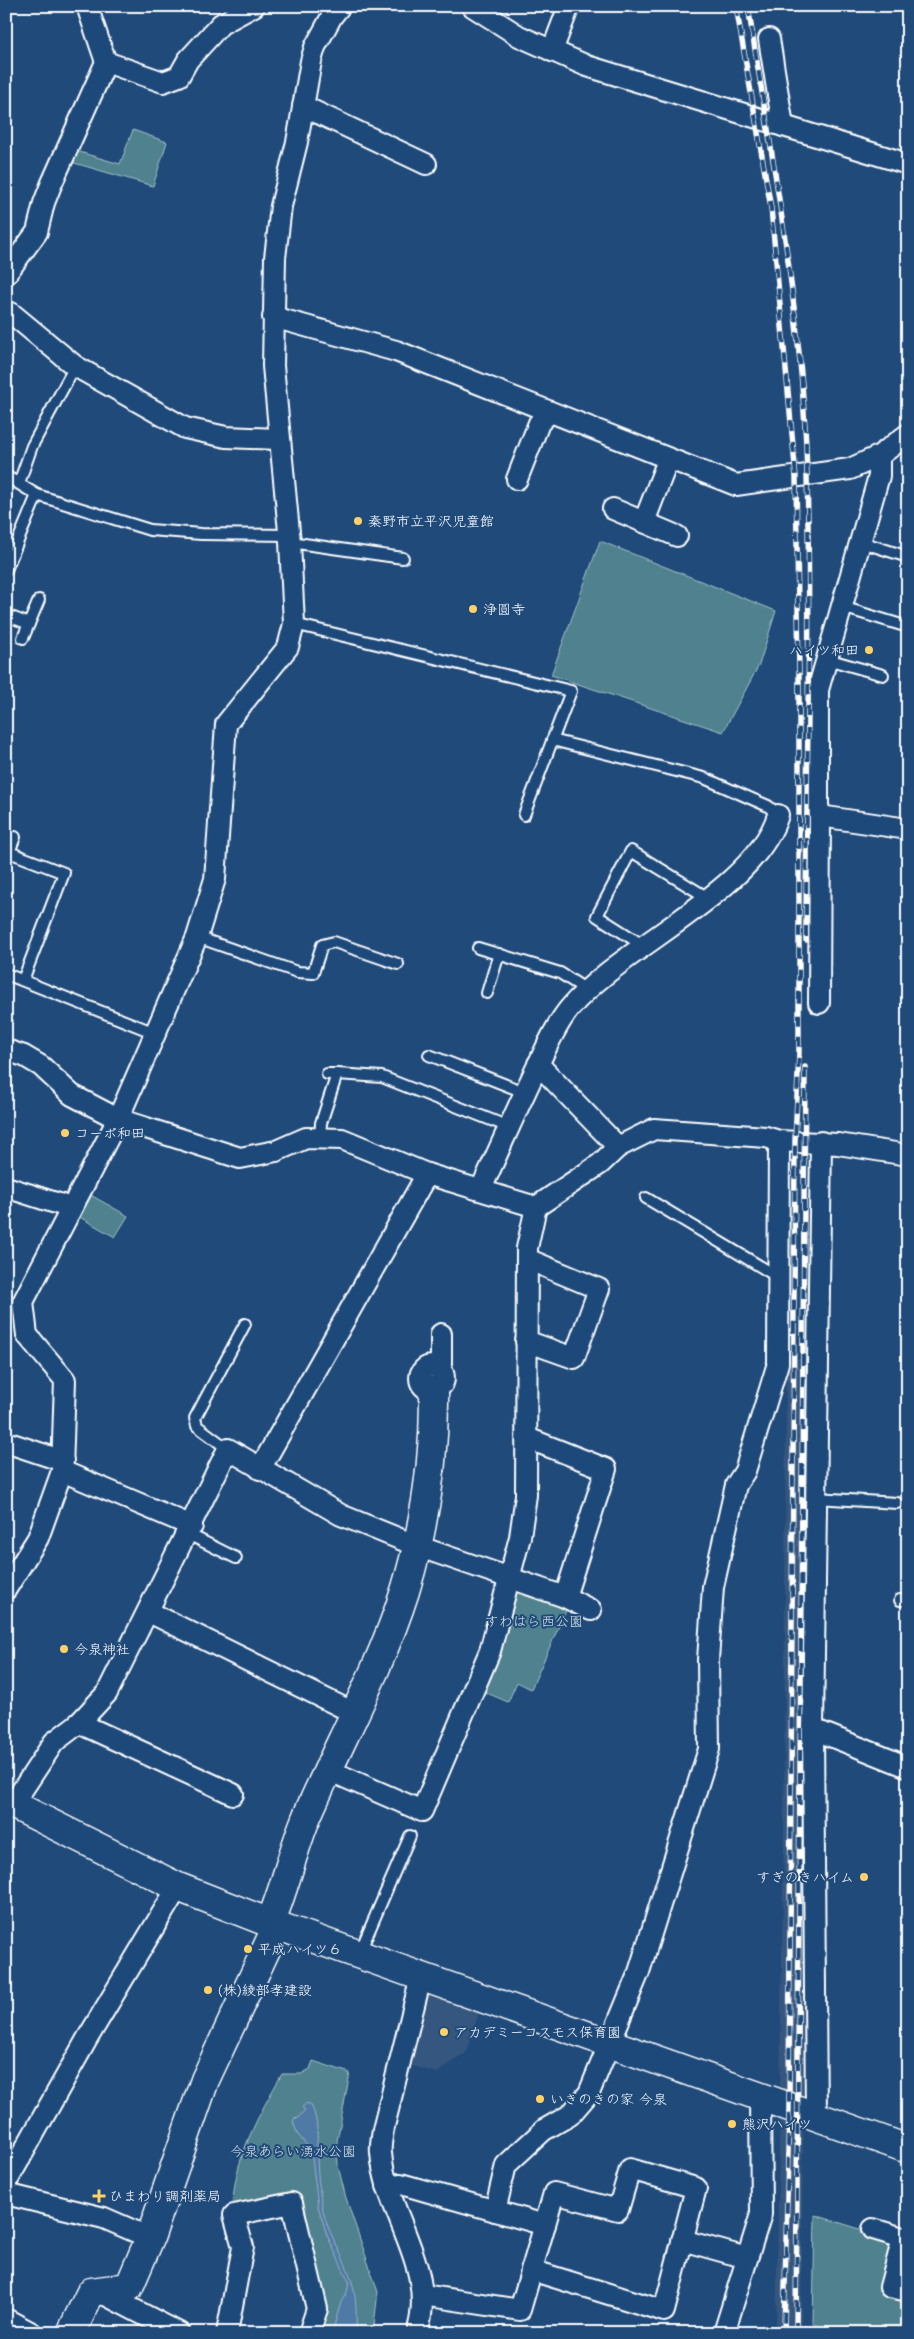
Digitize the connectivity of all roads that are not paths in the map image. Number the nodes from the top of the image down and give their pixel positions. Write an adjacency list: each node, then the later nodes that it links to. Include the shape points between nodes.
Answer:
1 (87, 6): 9 (street)
2 (254, 6): 9 (street, via 221,24 188,60 179,76 163,82)
3 (340, 6): 10 (street, via 315,47)
4 (472, 6): 6 (street)
5 (569, 6): 8 (street)
6 (498, 14): 8 (street)
7 (770, 39): 11 (street)
8 (552, 51): 11 (street, via 587,66)
9 (106, 62): 14 (street, via 51,185 37,232)
10 (303, 106): 12 (street); 16 (street, via 281,206)
11 (783, 126): 13 (street)
12 (426, 164)
13 (908, 164)
14 (6, 274)
15 (6, 312): 17 (street)
16 (273, 317): 18 (street, via 396,351); 20 (street)
17 (75, 366): 20 (street, via 185,428 226,436); 25 (lane, via 32,446)
18 (550, 412): 22 (street); 24 (street, via 539,423)
19 (908, 434): 21 (street)
20 (278, 439): 30 (street)
21 (879, 456): 22 (street, via 850,468 736,485); 31 (street, via 880,476)
22 (668, 460): 28 (street)
23 (6, 476): 25 (lane)
24 (517, 479)
25 (19, 483): 26 (lane)
26 (37, 495): 30 (lane, via 150,530); 34 (lane)
27 (613, 509): 28 (street)
28 (644, 522): 29 (street)
29 (677, 536)
30 (289, 538): 32 (lane); 39 (street)
31 (861, 542): 33 (lane); 36 (street)
32 (403, 558)
33 (908, 558)
34 (6, 570)
35 (39, 600): 38 (lane)
36 (842, 607): 40 (lane); 42 (street)
37 (6, 615): 38 (lane)
38 (28, 624): 41 (lane)
39 (294, 624): 44 (lane, via 570,691); 52 (street, via 288,647 226,724 215,879)
40 (908, 627)
41 (22, 638)
42 (827, 659): 43 (lane); 47 (street, via 818,690)
43 (883, 675)
44 (552, 740): 45 (lane); 46 (lane, via 704,778 768,806)
45 (524, 815)
46 (778, 815): 51 (street, via 757,852)
47 (820, 816): 48 (street); 61 (street)
48 (908, 830)
49 (15, 837): 50 (lane)
50 (8, 856): 58 (lane, via 64,874)
51 (708, 898): 53 (street); 53 (lane, via 631,851 597,916)
52 (197, 937): 56 (lane, via 297,972 313,973 322,946 334,942); 62 (street)
53 (644, 946): 59 (street)
54 (478, 948): 55 (lane)
55 (499, 954): 59 (lane, via 560,973); 60 (lane)
56 (398, 964)
57 (6, 974): 58 (lane)
58 (23, 980): 62 (lane)
59 (588, 991): 65 (street, via 564,1016)
60 (487, 993)
61 (819, 1003)
62 (154, 1033): 67 (street)
63 (6, 1050): 67 (street, via 41,1066 72,1096)
64 (429, 1055): 66 (lane)
65 (538, 1064): 66 (street); 72 (street)
66 (524, 1092): 68 (street)
67 (118, 1119): 69 (street, via 240,1158 276,1151 306,1138); 89 (street, via 23,1302 27,1335 65,1380)
68 (509, 1127): 69 (lane, via 382,1077 332,1074); 76 (street)
69 (320, 1138): 74 (street, via 356,1143)
70 (779, 1142): 71 (street); 72 (street, via 766,1137 663,1128 645,1132); 81 (street)
71 (821, 1142): 73 (street); 91 (street)
72 (618, 1147): 79 (street, via 600,1164)
73 (908, 1155)
74 (427, 1174): 76 (street); 90 (street)
75 (6, 1187): 78 (street)
76 (481, 1189): 79 (street)
77 (646, 1198): 81 (lane)
78 (62, 1205)
79 (536, 1207): 80 (street, via 527,1242)
80 (527, 1259): 84 (street); 84 (street, via 599,1289 574,1358)
81 (779, 1278): 113 (street, via 778,1364 745,1471 736,1485 713,1587 708,1660 710,1749 640,1972)
82 (245, 1324): 88 (lane, via 195,1418 197,1426)
83 (441, 1334): 85 (street)
84 (526, 1341): 86 (street)
85 (437, 1380): 94 (street, via 432,1461)
86 (527, 1438): 96 (street, via 526,1495); 98 (street, via 606,1468)
87 (6, 1442): 89 (street)
88 (228, 1449): 90 (street); 93 (street)
89 (62, 1466): 93 (street); 97 (street, via 38,1538)
90 (260, 1469): 94 (street, via 341,1515)
91 (816, 1498): 92 (lane); 103 (street)
92 (897, 1503)
93 (190, 1530): 95 (lane); 100 (street)
94 (417, 1546): 96 (street); 101 (street, via 405,1592)
95 (236, 1558)
96 (511, 1579): 98 (street); 105 (street, via 490,1651 422,1811)
97 (6, 1589)
98 (565, 1597): 99 (street)
99 (591, 1610)
100 (149, 1612): 101 (street); 102 (street, via 108,1694)
101 (354, 1712): 105 (street)
102 (79, 1723): 106 (street); 107 (street, via 54,1742)
103 (813, 1729): 104 (street); 115 (street)
104 (908, 1767)
105 (328, 1770): 110 (street, via 292,1852)
106 (233, 1794)
107 (10, 1803): 109 (street)
108 (410, 1836): 111 (lane)
109 (178, 1887): 110 (street); 117 (street)
110 (274, 1924): 111 (street); 123 (street, via 205,2080)
111 (359, 1955): 112 (street)
112 (421, 1977): 113 (street); 118 (street, via 383,2130 380,2152)
113 (610, 2044): 114 (street); 120 (street, via 589,2093 570,2114 544,2130 506,2165)
114 (760, 2097): 115 (street); 125 (street, via 761,2214)
115 (816, 2117): 116 (street)
116 (908, 2149)
117 (6, 2183)
118 (387, 2186): 120 (street, via 401,2184); 129 (street, via 421,2276)
119 (6, 2194): 123 (street, via 104,2218)
120 (495, 2211): 121 (street)
121 (545, 2225): 124 (street, via 554,2193 618,2210 630,2170 696,2188); 126 (street)
122 (873, 2229): 127 (street, via 903,2238 890,2287)
123 (150, 2238): 128 (street, via 129,2287)
124 (682, 2240): 125 (street); 126 (street, via 664,2311)
125 (747, 2258): 137 (street)
126 (531, 2270): 129 (street, via 520,2310)
127 (908, 2291)
128 (100, 2292): 132 (street, via 91,2292); 133 (street)
129 (423, 2295): 136 (street, via 423,2316)
130 (6, 2319): 131 (street)
131 (32, 2333)
132 (71, 2333)
133 (178, 2333)
134 (227, 2333): 135 (street, via 243,2247 234,2215 292,2203 317,2310)
135 (309, 2333)
136 (417, 2333)
137 (724, 2333)

